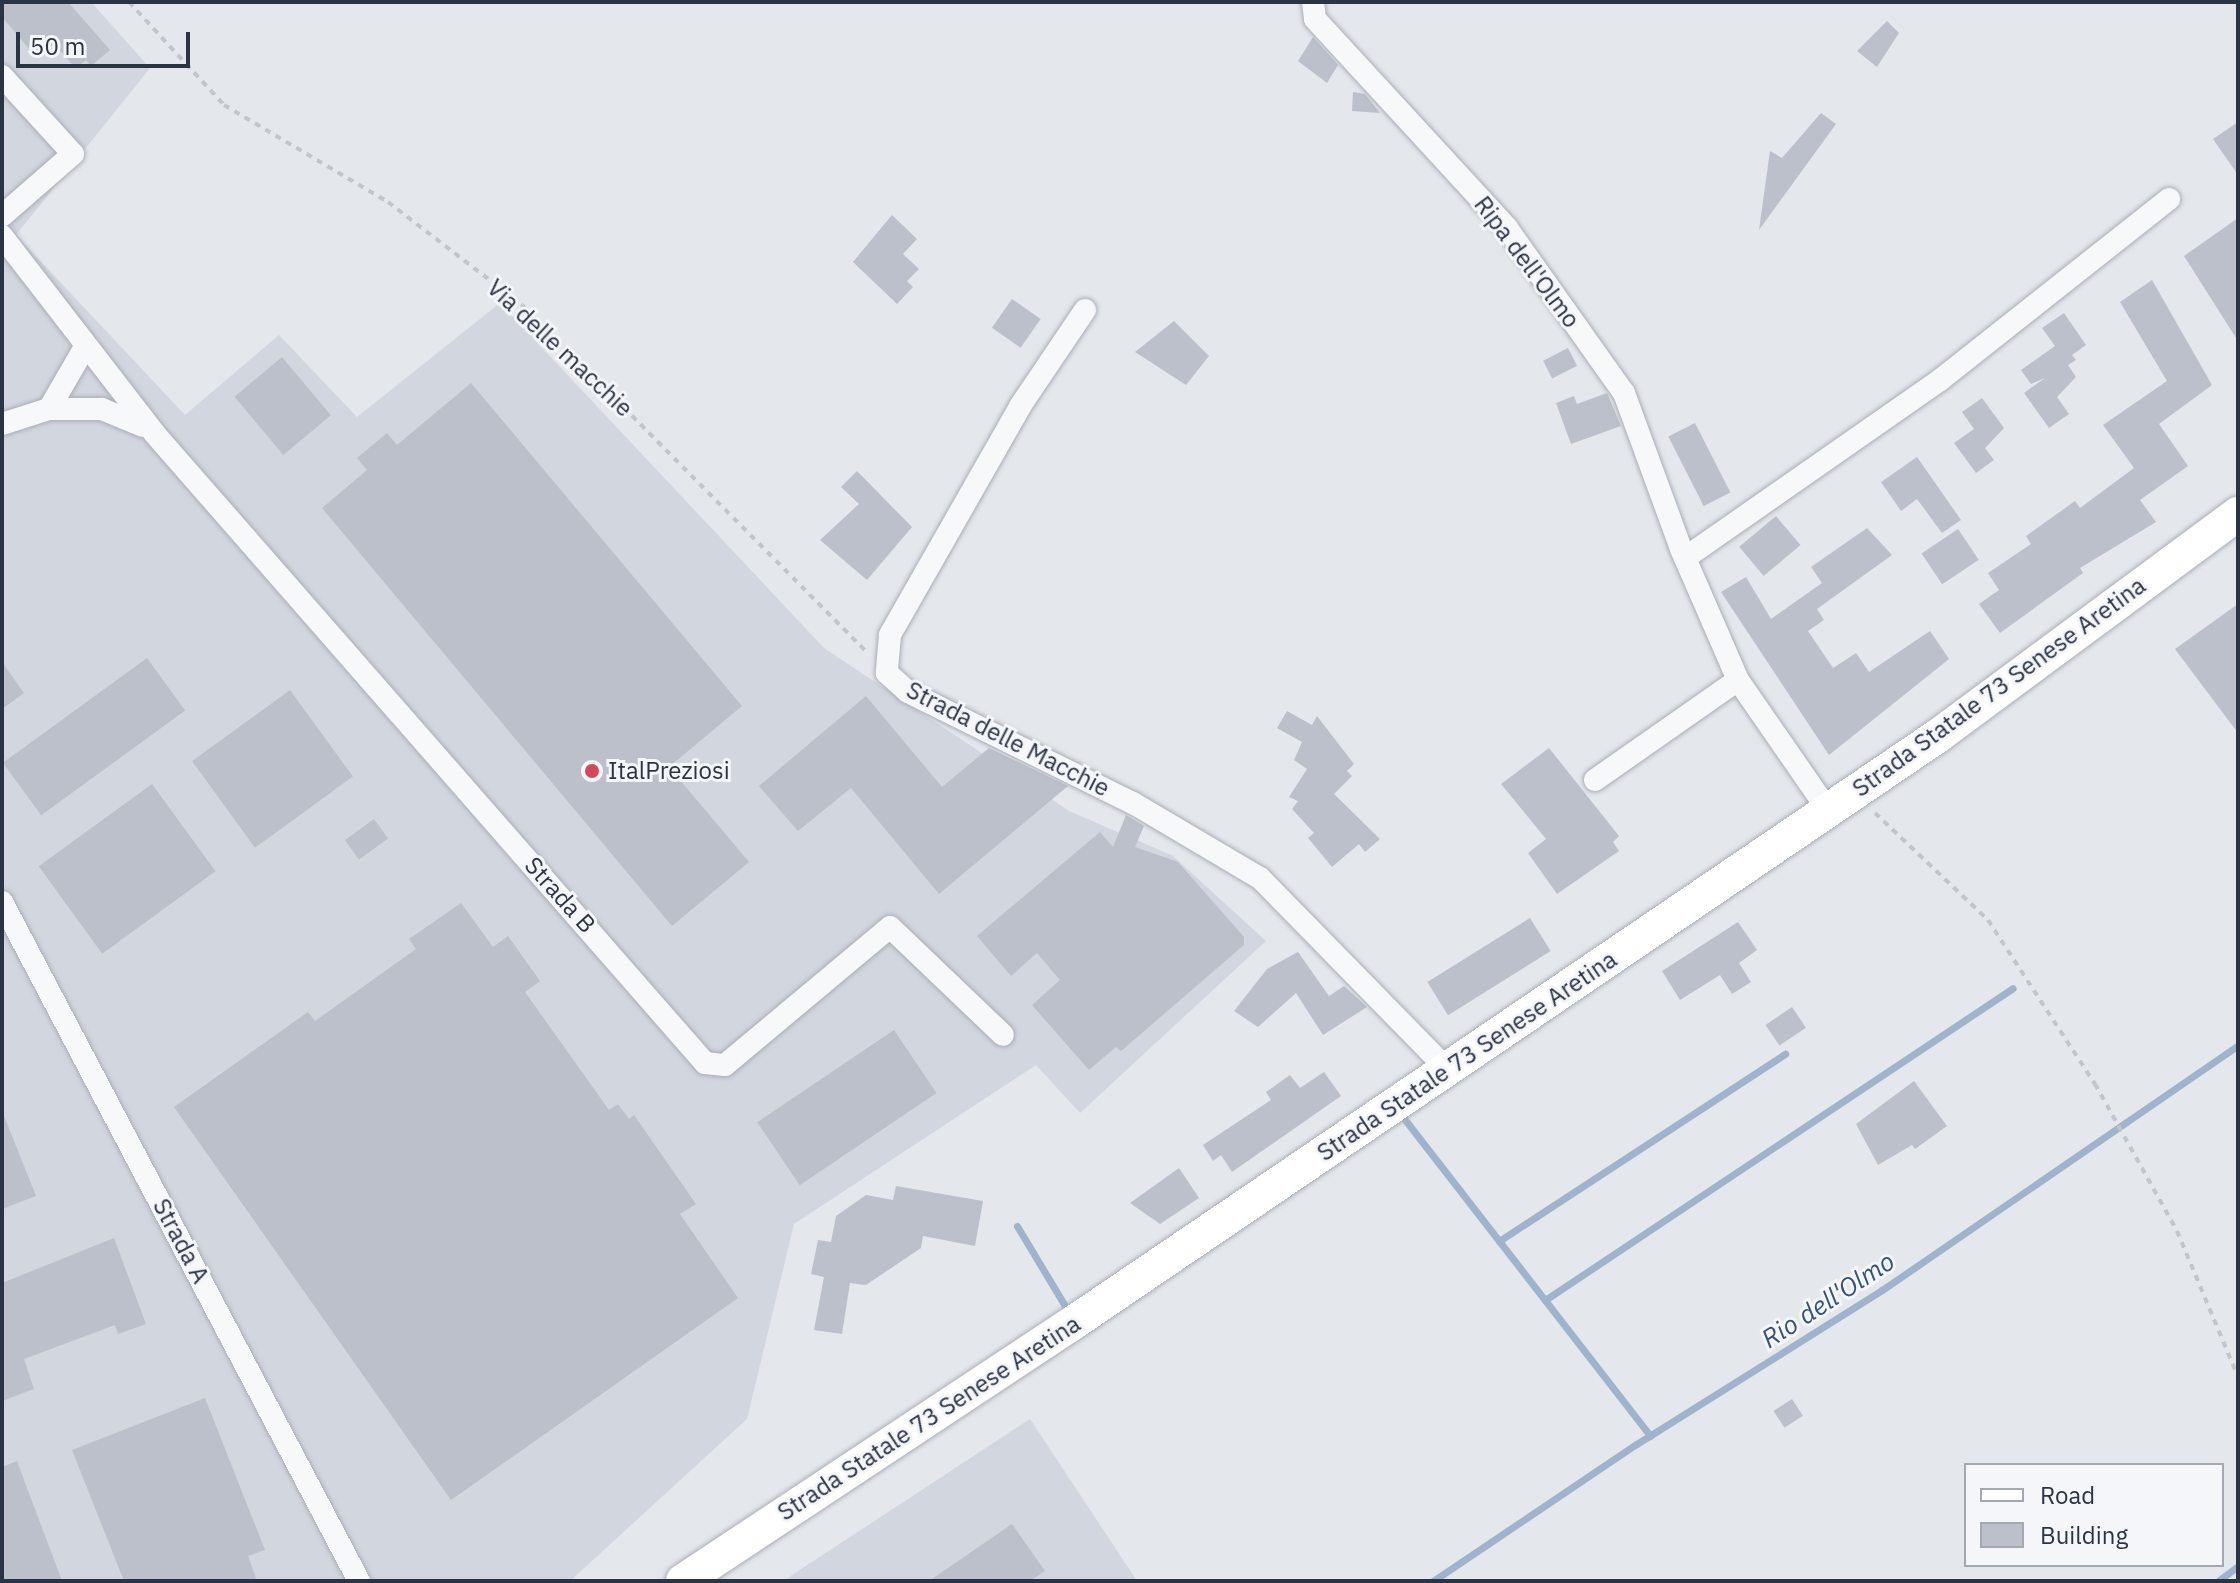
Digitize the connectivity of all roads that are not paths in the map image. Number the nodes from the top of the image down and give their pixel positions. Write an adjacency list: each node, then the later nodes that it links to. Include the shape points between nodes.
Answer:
1 (1313, 2): 12 (street, Ripa dell'Olmo, via 1315,19 1507,228 1624,393)
2 (2, 76): 4 (street, via 73,154)
3 (2169, 199): 12 (street, via 1940,380)
4 (2, 216)
5 (2, 236): 7 (street, Strada B)
6 (1085, 310): 18 (street, Strada delle Macchie, via 1021,405 890,635 887,673 908,692 1133,803 1260,878)
7 (85, 347): 8 (street); 10 (street, Strada B)
8 (49, 409): 9 (street, Strada B); 10 (street, Strada B, via 102,409 128,416)
9 (2, 424)
10 (154, 433): 17 (street, Strada B, via 705,1063 725,1065 890,927)
11 (2238, 514): 15 (main road, Strada Statale 73 Senese Aretina)
12 (1685, 558): 13 (street, Ripa dell'Olmo)
13 (1738, 680): 14 (street); 15 (street, Ripa dell'Olmo)
14 (1595, 780)
15 (1841, 801): 18 (main road, Strada Statale 73 Senese Aretina)
16 (2, 902): 19 (street, Strada A)
17 (1003, 1035)
18 (1447, 1069): 20 (main road, Strada Statale 73 Senese Aretina, via 1084,1302)
19 (359, 1581)
20 (683, 1581)

